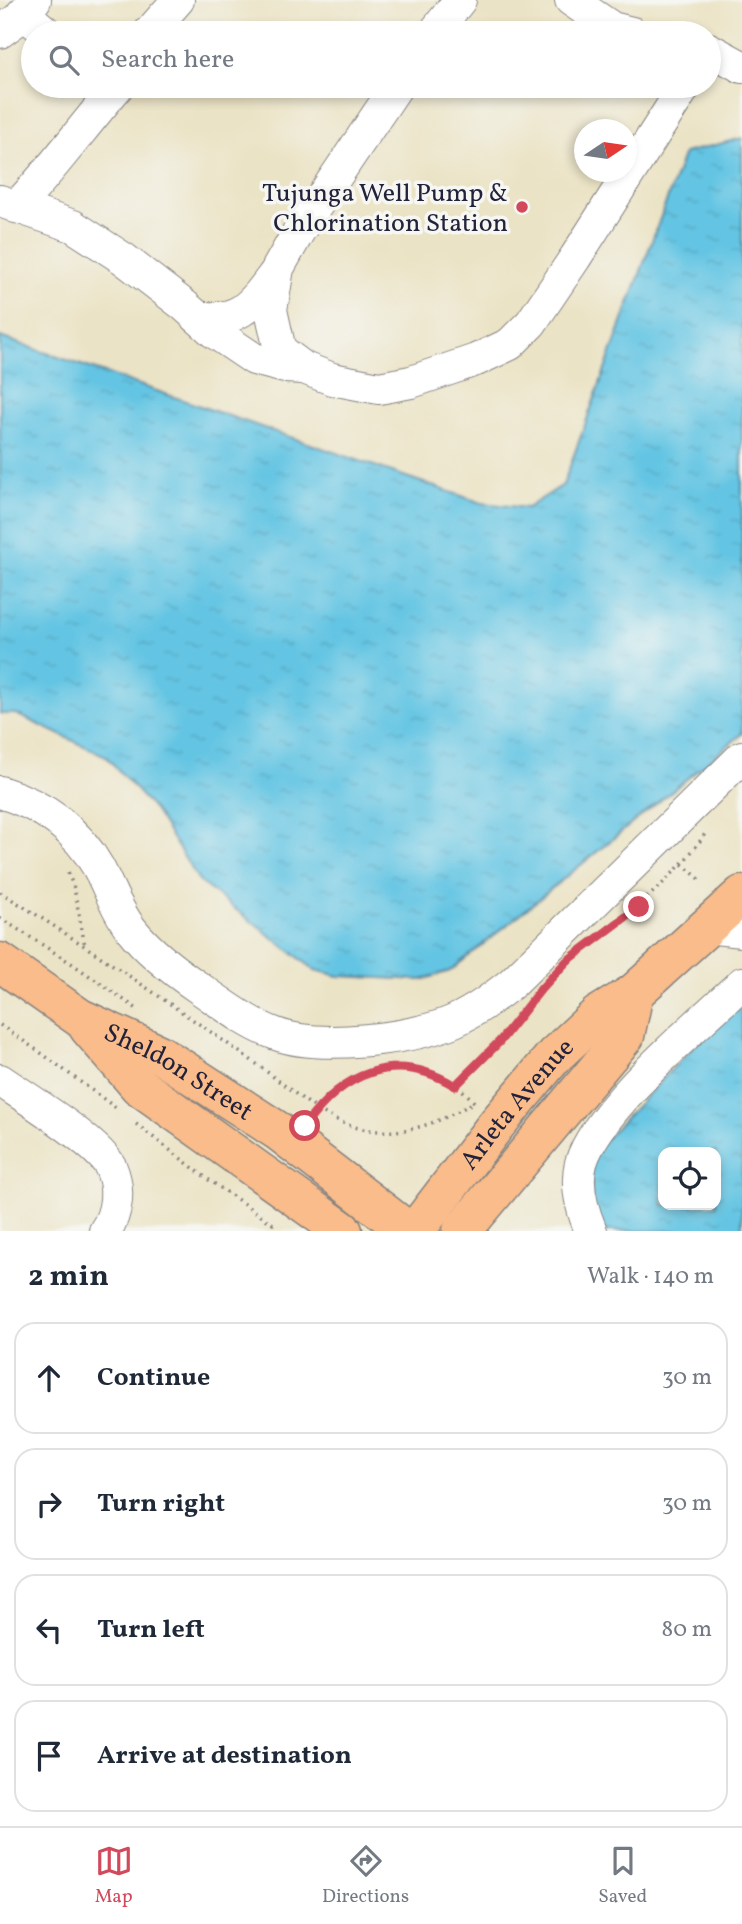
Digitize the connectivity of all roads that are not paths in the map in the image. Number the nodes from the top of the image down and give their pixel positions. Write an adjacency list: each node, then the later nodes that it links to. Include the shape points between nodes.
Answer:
1 (178, 0): 4 (lane)
2 (460, 0): 5 (lane)
3 (571, 0): 6 (lane)
4 (160, 21)
5 (443, 21)
6 (602, 21)
7 (721, 56): 8 (lane)
8 (742, 67)
9 (102, 98): 12 (lane, via 46,177)
10 (389, 98): 13 (lane)
11 (677, 98): 15 (lane, via 531,323 510,344 450,369 379,388)
12 (8, 204): 14 (lane, via 73,226 124,259)
13 (278, 268): 14 (lane, via 256,298 229,318); 15 (lane, via 271,310 280,350)
14 (197, 317): 15 (lane, via 254,359)
15 (304, 369)
16 (742, 757): 17 (lane, via 512,983 485,1004 453,1021 367,1041 277,1035 230,1009 149,950 129,926 79,839 26,799)
17 (0, 792)
18 (742, 895): 19 (main road, Arleta Avenue)
19 (724, 929): 22 (main road, Arleta Avenue)
20 (0, 962): 23 (main road, Sheldon Street)
21 (742, 983): 30 (lane, via 669,1053 593,1137 578,1180)
22 (634, 993): 28 (main road, Arleta Avenue, via 598,1015 555,1055); 29 (main road, Arleta Avenue, via 625,1037)
23 (80, 1018): 26 (main road, Sheldon Street, via 139,1086); 27 (main road, Sheldon Street, via 159,1054 278,1131)
24 (0, 1080): 25 (lane, via 87,1141 111,1167 116,1193 113,1219)
25 (104, 1231)
26 (343, 1231)
27 (408, 1231)
28 (415, 1231)
29 (462, 1231)
30 (591, 1231)

